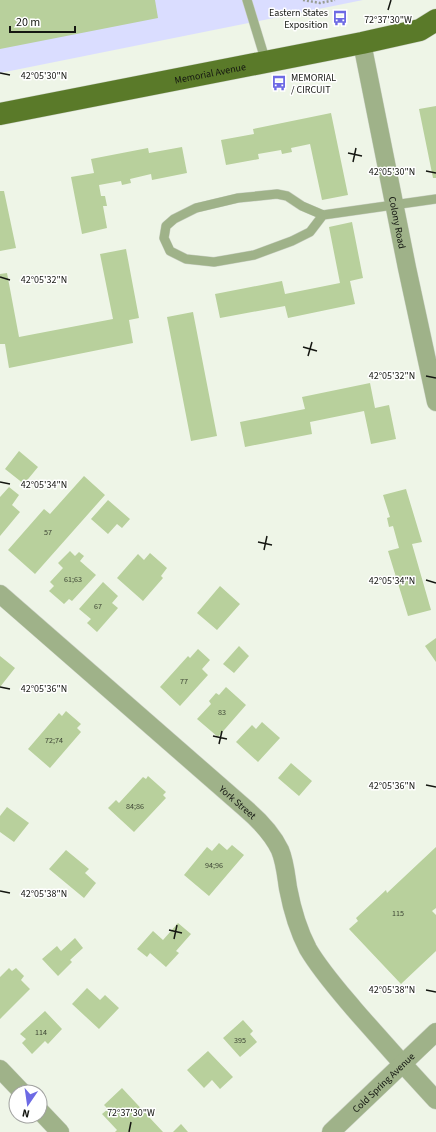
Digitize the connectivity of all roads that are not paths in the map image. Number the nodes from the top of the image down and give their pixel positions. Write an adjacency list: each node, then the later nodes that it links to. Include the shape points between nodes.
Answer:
1 (247, 0): 4 (lane)
2 (431, 28): 3 (main road, Memorial Avenue)
3 (362, 43): 4 (main road, Memorial Avenue); 7 (street, Colony Road)
4 (266, 62): 5 (main road, Memorial Avenue)
5 (0, 114)
6 (436, 199): 7 (lane)
7 (395, 205): 8 (lane); 9 (street, Colony Road)
8 (323, 215): 8 (lane, via 287,196 277,194 238,198 196,208 174,219 166,226 164,238 170,251 186,259 214,262 254,255 292,241 310,232)
9 (436, 402)
10 (0, 594): 12 (street, York Street, via 264,826 281,851 296,919 308,948 337,990)
11 (436, 1032): 12 (street, Cold Spring Avenue)
12 (402, 1064): 15 (street, York Street); 18 (street, Cold Spring Avenue)
13 (1, 1073): 14 (street)
14 (13, 1084)
15 (436, 1100)
16 (48, 1119): 17 (street)
17 (60, 1132)
18 (331, 1132)

